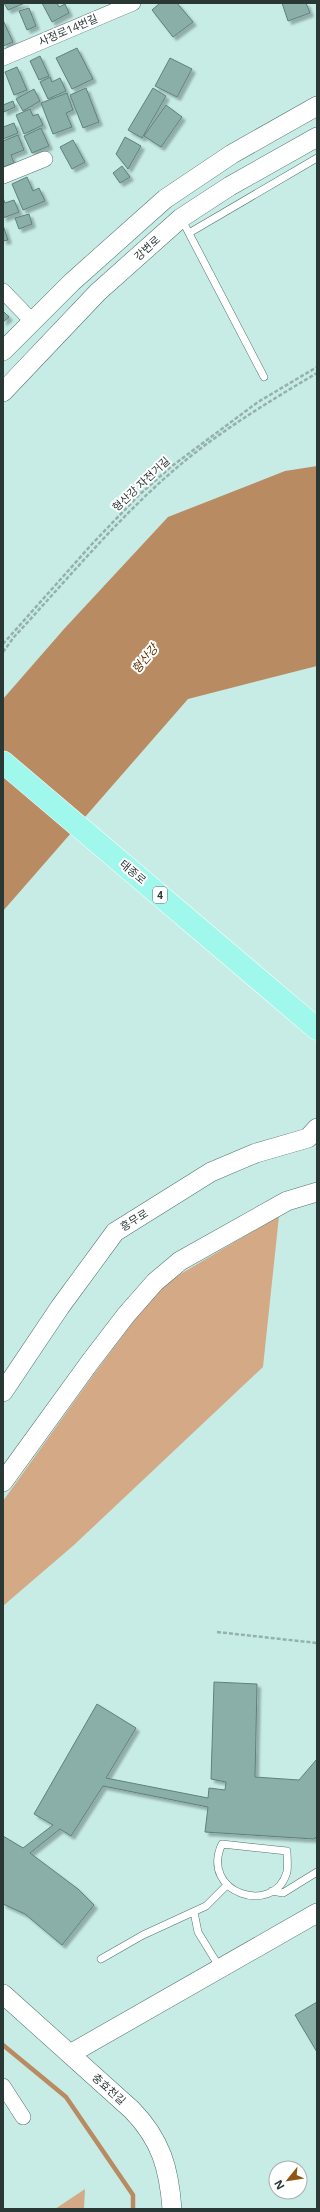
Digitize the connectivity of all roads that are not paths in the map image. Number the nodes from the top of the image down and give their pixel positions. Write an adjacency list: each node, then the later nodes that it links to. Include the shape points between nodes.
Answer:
1 (133, 3): 2 (street, 사정로14번길)
2 (3, 58)
3 (317, 106): 8 (street, via 232,154)
4 (317, 137): 9 (street, 강변로, via 230,186)
5 (317, 158): 9 (lane)
6 (45, 159): 7 (street)
7 (3, 176)
8 (165, 199): 9 (street); 11 (street)
9 (185, 226): 13 (lane); 14 (street, 강변로, via 98,292)
10 (3, 291): 11 (street)
11 (32, 321): 12 (street)
12 (3, 351)
13 (264, 376)
14 (3, 392)
15 (3, 762): 16 (main road, 태종로 / 4)
16 (317, 1029)
17 (314, 1134): 21 (street, 흥무로, via 256,1153 211,1172 115,1232 60,1307)
18 (317, 1184): 20 (street)
19 (317, 1192): 20 (street)
20 (287, 1201): 22 (street, via 180,1261 155,1282 90,1362)
21 (3, 1392)
22 (3, 1482)
23 (317, 1872): 25 (lane, via 283,1893)
24 (227, 1885): 25 (lane, via 236,1892 248,1896 260,1896); 25 (lane, via 220,1875 217,1864 222,1844 286,1851 287,1872 281,1883); 26 (lane, via 206,1906)
25 (272, 1891)
26 (194, 1912): 28 (lane, via 143,1935); 29 (lane, via 198,1932)
27 (317, 1913): 29 (street)
28 (101, 1959)
29 (220, 1968): 31 (street)
30 (3, 1994): 31 (street, 충효천길)
31 (70, 2054): 34 (street, 충효천길, via 148,2126 165,2160)
32 (3, 2086): 33 (street)
33 (23, 2117)
34 (172, 2209)

